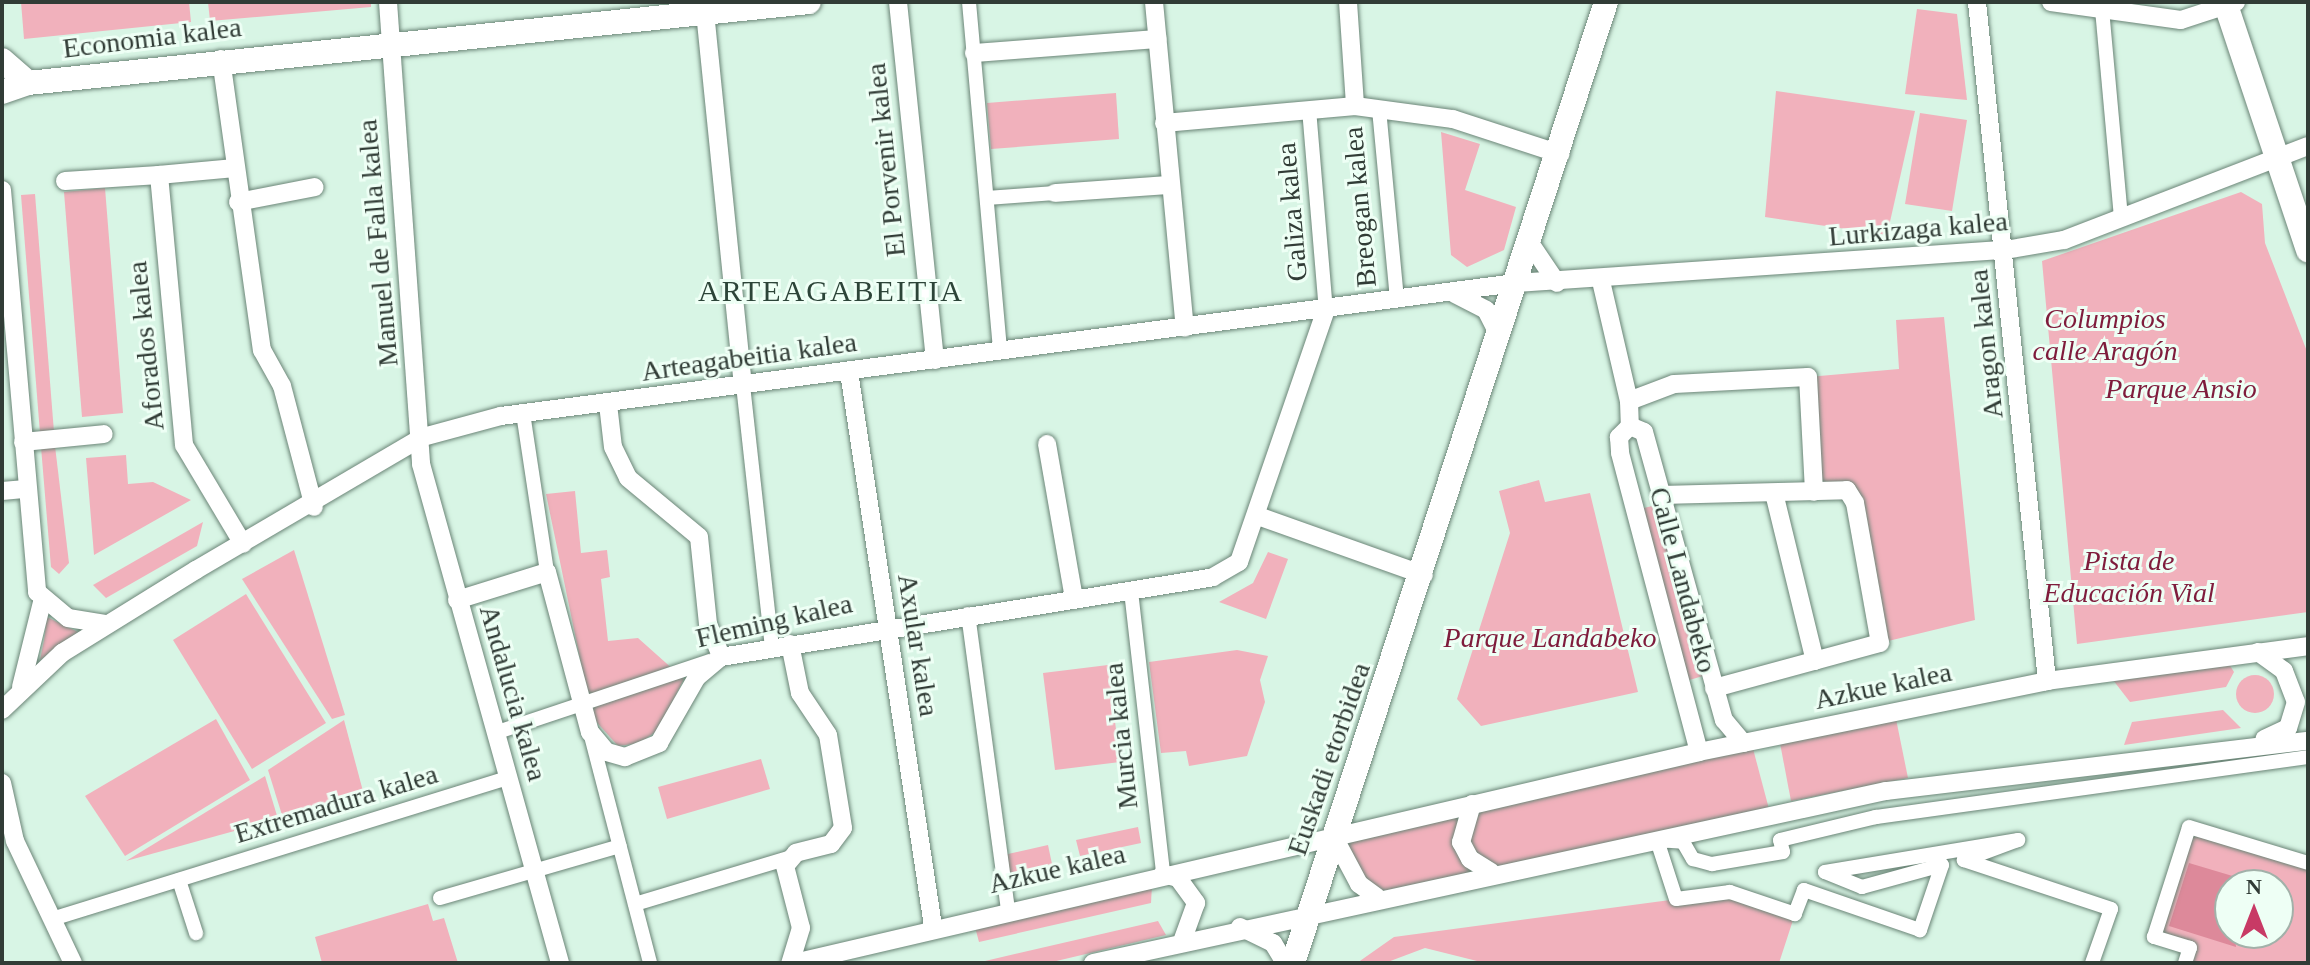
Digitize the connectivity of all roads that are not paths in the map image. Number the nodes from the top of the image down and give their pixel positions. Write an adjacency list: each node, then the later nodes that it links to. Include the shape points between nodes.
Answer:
1 (388, 2): 14 (street, Manuel de Falla kalea)
2 (809, 2): 11 (street, Economia kalea)
3 (898, 2): 49 (street, El Porvenir kalea)
4 (969, 2): 15 (street)
5 (1154, 2): 13 (street)
6 (1348, 2): 20 (street, Breogan kalea)
7 (1606, 2): 25 (street, Euskadi etorbidea)
8 (1977, 2): 39 (street, Aragon kalea)
9 (2051, 2): 12 (street)
10 (2229, 3): 12 (street, via 2181,20); 26 (street)
11 (712, 8): 14 (street, Economia kalea); 51 (street)
12 (2102, 9): 36 (street)
13 (1157, 39): 15 (street); 23 (street)
14 (389, 43): 16 (street, Economia kalea); 57 (street, Manuel de Falla kalea)
15 (974, 53): 34 (street)
16 (221, 59): 18 (street, Economia kalea); 27 (street)
17 (2, 60): 18 (street, Economia kalea)
18 (28, 83): 19 (street, Economia kalea)
19 (2, 92)
20 (1355, 106): 21 (street); 22 (street)
21 (1309, 109): 23 (street); 45 (street, Galiza kalea)
22 (1379, 109): 25 (street, via 1453,119); 44 (street, Breogan kalea)
23 (1164, 123): 30 (street)
24 (2308, 146): 26 (street, Lurkizaga kalea)
25 (1560, 154): 38 (street, Euskadi etorbidea)
26 (2277, 158): 36 (street, Lurkizaga kalea); 37 (street)
27 (234, 168): 28 (street); 35 (street)
28 (159, 175): 29 (street); 67 (street, Aforados kalea, via 184,445)
29 (65, 181)
30 (1170, 185): 33 (street); 46 (street)
31 (315, 187): 35 (street)
32 (2, 190): 58 (street)
33 (1055, 193): 34 (street)
34 (987, 198): 48 (street)
35 (238, 202): 65 (street, via 262,350 282,386)
36 (2121, 218): 39 (street, Lurkizaga kalea, via 2064,240)
37 (2306, 239)
38 (1530, 243): 41 (street, Euskadi etorbidea); 42 (street)
39 (2005, 250): 40 (street, Lurkizaga kalea); 82 (street, Aragon kalea)
40 (1601, 281): 42 (street, Lurkizaga kalea); 52 (street, Calle Landabeko)
41 (1516, 283): 42 (street, Lurkizaga kalea); 43 (street, Arteagabeitia kalea); 47 (street, Euskadi etorbidea)
42 (1557, 283)
43 (1448, 293): 44 (street, Arteagabeitia kalea); 47 (street, via 1472,298)
44 (1397, 300): 45 (street, Arteagabeitia kalea)
45 (1326, 310): 46 (street, Arteagabeitia kalea); 66 (street, Fleming kalea)
46 (1185, 328): 48 (street, Arteagabeitia kalea)
47 (1500, 337): 69 (street, Euskadi etorbidea)
48 (1000, 351): 49 (street, Arteagabeitia kalea)
49 (935, 360): 50 (street, Arteagabeitia kalea)
50 (849, 372): 51 (street, Arteagabeitia kalea); 76 (street, Axular kalea)
51 (743, 385): 53 (street, Arteagabeitia kalea); 77 (street)
52 (1629, 401): 55 (street, Calle Landabeko); 62 (street, via 1674,384 1808,377)
53 (608, 404): 54 (street, Arteagabeitia kalea); 80 (street, via 613,447 628,478 699,537 708,624)
54 (523, 413): 57 (street, Arteagabeitia kalea); 68 (street)
55 (1630, 426): 64 (street, Calle Landabeko, via 1644,432); 92 (street, Calle Landabeko, via 1619,437 1620,453)
56 (104, 434): 58 (street, Aforados kalea)
57 (423, 437): 65 (street, Arteagabeitia kalea); 72 (street, Andalucia kalea, via 421,464)
58 (23, 442): 60 (street)
59 (1047, 444): 71 (street)
60 (26, 489): 61 (street); 73 (street)
61 (2, 491)
62 (1814, 492): 63 (street); 81 (street, Calle Landabeko, via 1847,490 1880,643)
63 (1774, 493): 64 (street); 81 (street)
64 (1661, 495): 84 (street, Calle Landabeko)
65 (314, 507): 67 (street, Arteagabeitia kalea)
66 (1258, 516): 69 (street); 70 (street, Fleming kalea, via 1239,562 1213,577)
67 (243, 544): 75 (street, Arteagabeitia kalea)
68 (547, 572): 72 (street); 85 (street)
69 (1424, 575): 97 (street, Euskadi etorbidea)
70 (1131, 591): 71 (street, Fleming kalea); 103 (street, Murcia kalea)
71 (1074, 599): 74 (street, Fleming kalea)
72 (457, 600): 88 (street, Andalucia kalea)
73 (42, 602): 75 (street, via 68,618); 83 (street, Arteagabeitia kalea)
74 (968, 614): 76 (street, Fleming kalea); 108 (street)
75 (107, 624): 83 (street, Arteagabeitia kalea)
76 (887, 625): 77 (street, Fleming kalea); 111 (street, Axular kalea)
77 (781, 646): 80 (street, Fleming kalea); 99 (street, via 800,693 828,735 843,828 831,844)
78 (2308, 646): 79 (street, Azkue kalea)
79 (2258, 652): 82 (street, Azkue kalea); 91 (street, via 2284,671 2296,702 2288,728)
80 (721, 657): 85 (street, Fleming kalea); 87 (street, via 697,677 672,727 646,754 607,752)
81 (1815, 661): 84 (street, Calle Landabeko)
82 (2047, 681): 90 (street, Azkue kalea)
83 (21, 687): 86 (street, Arteagabeitia kalea)
84 (1714, 688): 90 (street, Calle Landabeko, via 1724,720)
85 (583, 708): 87 (street); 88 (street, Fleming kalea)
86 (2, 710)
87 (590, 732): 98 (street)
88 (495, 733): 94 (street, Andalucia kalea)
89 (2308, 741): 91 (street)
90 (1743, 743): 92 (street, Azkue kalea)
91 (2246, 744): 102 (street, via 1886,791)
92 (1699, 752): 96 (street, Azkue kalea)
93 (2308, 757): 122 (street, via 1876,817 1780,840 1783,852 1712,864 1693,859 1683,842 1657,840 1676,899 1730,892 1795,914 1804,890 1920,930 1942,865 1862,887 1825,872 2018,840 1964,860 2111,909)
94 (508, 778): 101 (street, Andalucia kalea); 104 (street, Extremadura kalea)
95 (2, 783): 110 (street, via 15,841)
96 (1472, 804): 97 (street, Azkue kalea); 102 (street, via 1461,842 1470,859)
97 (1334, 837): 103 (street, Azkue kalea); 105 (street, via 1359,884); 109 (street, Euskadi etorbidea)
98 (620, 846): 101 (street); 107 (street, via 632,872)
99 (788, 858): 107 (street); 118 (street, via 786,877 801,928)
100 (2308, 863): 123 (street, via 2189,827 2154,937 2190,948)
101 (534, 871): 106 (street); 116 (street, Andalucia kalea)
102 (1491, 872): 105 (street)
103 (1163, 874): 108 (street, Azkue kalea); 114 (street, via 1178,878 1196,903)
104 (179, 880): 110 (street, Extremadura kalea); 113 (street)
105 (1377, 897): 109 (street)
106 (440, 898)
107 (635, 904): 117 (street)
108 (1008, 908): 111 (street, Azkue kalea)
109 (1309, 913): 112 (street); 121 (street, Euskadi etorbidea)
110 (52, 919): 115 (street)
111 (933, 926): 118 (street, Azkue kalea)
112 (1240, 927): 114 (street); 120 (street, via 1273,943)
113 (196, 933)
114 (1183, 939): 119 (street)
115 (73, 963)
116 (560, 963)
117 (650, 963)
118 (792, 963)
119 (1093, 963)
120 (1285, 963)
121 (1293, 963)
122 (2092, 963)
123 (2185, 963)

